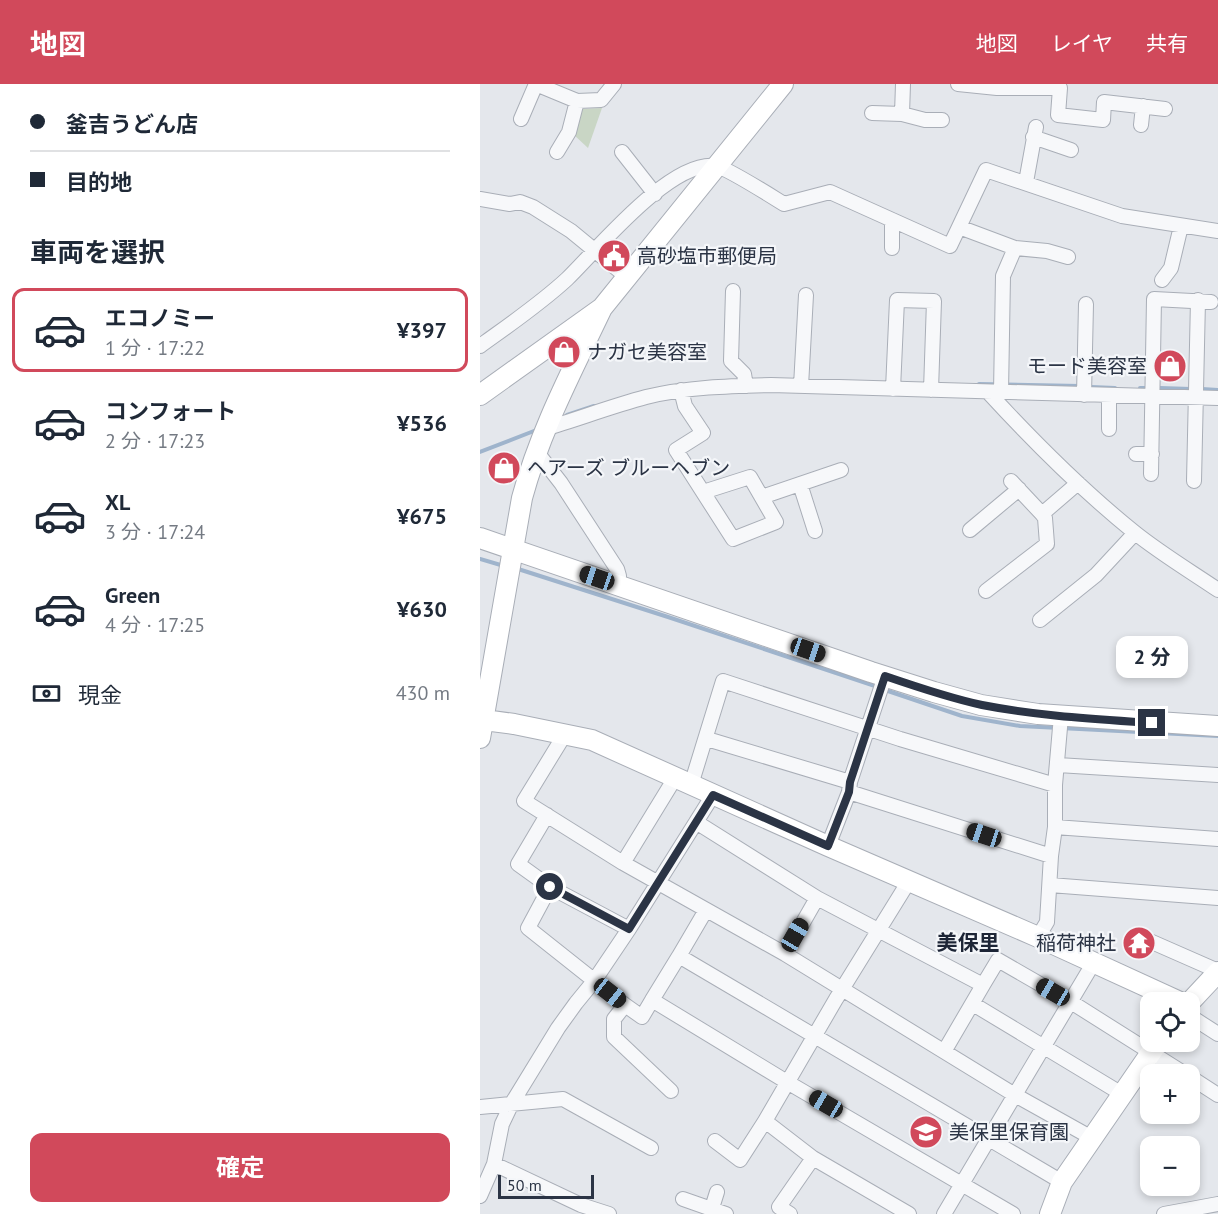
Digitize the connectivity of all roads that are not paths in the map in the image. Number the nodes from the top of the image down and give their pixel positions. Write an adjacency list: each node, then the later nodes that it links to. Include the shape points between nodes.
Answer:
1 (536, 84): 6 (street); 11 (street)
2 (614, 84): 6 (street, via 601,100)
3 (783, 84): 17 (street)
4 (903, 84): 10 (street)
5 (958, 84): 7 (street, via 998,94 1060,88 1058,115 1103,120 1104,102)
6 (577, 101): 15 (street, via 569,132)
7 (1143, 106): 8 (street); 13 (street)
8 (1165, 109)
9 (872, 113): 10 (street)
10 (902, 114): 12 (street)
11 (521, 119)
12 (942, 120)
13 (1141, 125)
14 (1071, 151): 18 (street, via 1035,132)
15 (557, 152)
16 (622, 152): 19 (street)
17 (717, 166): 19 (street, via 694,168); 21 (street, via 784,204 830,192); 29 (street)
18 (1026, 182): 22 (street, via 1122,216); 23 (street, via 986,170)
19 (655, 194): 27 (street)
20 (480, 199): 27 (street, via 520,202 533,207)
21 (892, 220): 23 (street, via 950,246); 25 (street)
22 (1181, 226): 24 (street); 30 (street, via 1172,268)
23 (959, 227): 26 (street)
24 (1218, 231)
25 (892, 248)
26 (1016, 248): 28 (street); 42 (street, via 1003,276)
27 (594, 251): 29 (street); 35 (street, via 567,280)
28 (1068, 257)
29 (627, 277): 34 (street)
30 (1162, 280)
31 (733, 291): 37 (street, via 731,361 744,374)
32 (809, 302): 36 (street)
33 (1086, 304): 43 (street)
34 (602, 308): 38 (street); 48 (street)
35 (480, 346)
36 (802, 381): 37 (street); 39 (street)
37 (746, 386): 40 (street)
38 (482, 389)
39 (893, 389): 41 (street); 41 (street, via 897,300 934,301)
40 (681, 390): 48 (street); 58 (street, via 685,406 703,433 676,450)
41 (931, 390): 42 (street)
42 (994, 392): 43 (street); 56 (street, via 1017,424)
43 (1084, 394): 44 (street)
44 (1109, 395): 45 (street); 49 (street)
45 (1152, 396): 46 (street); 46 (street, via 1154,299 1204,301); 52 (street)
46 (1197, 398): 47 (street); 55 (street, via 1200,458)
47 (1218, 398)
48 (544, 429): 50 (street)
49 (1109, 429)
50 (536, 451): 66 (street); 69 (street, via 617,569)
51 (1136, 454): 52 (street)
52 (1152, 454): 54 (street)
53 (841, 470): 57 (street)
54 (1151, 474)
55 (1194, 481)
56 (1078, 483): 60 (street); 63 (street)
57 (800, 484): 59 (street); 62 (street)
58 (703, 492): 59 (street, via 750,477); 59 (street, via 733,539 776,522)
59 (762, 497)
60 (1042, 514): 61 (street, via 1015,485); 65 (street)
61 (973, 521)
62 (815, 531)
63 (1136, 533): 70 (street); 71 (street, via 1096,575)
64 (480, 538): 66 (street)
65 (1047, 544): 67 (street); 68 (street)
66 (513, 549): 69 (street); 76 (street)
67 (1057, 555)
68 (988, 584)
69 (618, 585): 74 (street)
70 (1218, 590)
71 (1064, 601): 72 (street); 73 (street)
72 (1073, 613)
73 (1040, 620)
74 (885, 676): 75 (street, via 981,705); 78 (street)
75 (1061, 716): 77 (street); 81 (street)
76 (481, 726): 79 (street)
77 (1218, 726)
78 (868, 729): 80 (street, via 723,681); 84 (street); 85 (street)
79 (565, 734): 83 (street, via 592,740); 87 (street, via 524,801)
80 (706, 739): 83 (street); 85 (street)
81 (1058, 765): 82 (street); 84 (street)
82 (1218, 776)
83 (683, 781): 86 (street); 93 (street)
84 (1055, 785): 89 (street)
85 (850, 787): 91 (street); 92 (street)
86 (713, 795): 88 (street); 91 (street)
87 (547, 815): 93 (street); 97 (street, via 519,864)
88 (696, 822): 95 (street); 98 (street)
89 (1055, 827): 90 (street); 92 (street)
90 (1218, 839)
91 (828, 846): 94 (street)
92 (1051, 856): 96 (street)
93 (623, 863): 95 (street)
94 (909, 881): 102 (street); 103 (street)
95 (657, 882): 100 (street); 101 (street)
96 (1050, 885): 99 (street); 103 (street, via 1047,922)
97 (550, 887): 101 (street); 109 (street, via 528,928)
98 (817, 898): 102 (street); 105 (street)
99 (1218, 898)
100 (705, 910): 105 (street); 106 (street)
101 (629, 929): 109 (street)
102 (879, 932): 110 (street); 111 (street)
103 (1038, 937): 107 (street)
104 (1152, 942): 108 (street, via 1163,954)
105 (784, 954): 111 (street)
106 (679, 956): 114 (street); 120 (street)
107 (1094, 962): 112 (street); 115 (street)
108 (1218, 971): 113 (street)
109 (594, 981): 117 (street); 133 (street, via 558,1028)
110 (983, 985): 115 (street, via 998,960); 116 (street)
111 (842, 989): 120 (street); 123 (street)
112 (1158, 992)
113 (1199, 992)
114 (652, 1000): 117 (street, via 642,1017); 127 (street)
115 (1071, 1002): 121 (street); 122 (street)
116 (973, 1004): 122 (street); 123 (street)
117 (625, 1005): 129 (street, via 614,1019 614,1037)
118 (1200, 1022): 119 (street)
119 (1218, 1034)
120 (813, 1036): 127 (street); 137 (street)
121 (1140, 1039)
122 (1043, 1048): 130 (street); 131 (street)
123 (945, 1050): 131 (street)
124 (1152, 1052): 130 (street)
125 (1161, 1052): 126 (street)
126 (1174, 1064)
127 (787, 1082): 135 (street); 143 (street)
128 (1200, 1083): 132 (street)
129 (671, 1091)
130 (1122, 1094): 136 (street)
131 (1016, 1095): 136 (street); 137 (street)
132 (1218, 1095)
133 (512, 1103): 134 (street); 139 (street, via 563,1099); 141 (street, via 502,1124 506,1134)
134 (480, 1107)
135 (765, 1121): 138 (street, via 740,1160); 140 (street)
136 (1092, 1138): 142 (street)
137 (988, 1139): 142 (street); 143 (street)
138 (715, 1141)
139 (651, 1148)
140 (813, 1158): 151 (street, via 779,1207); 152 (street)
141 (494, 1164): 145 (street); 149 (street)
142 (1062, 1182): 155 (street)
143 (961, 1183): 153 (street); 154 (street)
144 (717, 1192): 148 (street)
145 (480, 1196)
146 (683, 1199): 148 (street)
147 (1218, 1204): 156 (street)
148 (712, 1208): 150 (street)
149 (609, 1214)
150 (726, 1214)
151 (789, 1214)
152 (909, 1214)
153 (944, 1214)
154 (1013, 1214)
155 (1050, 1214)
156 (1164, 1214)

